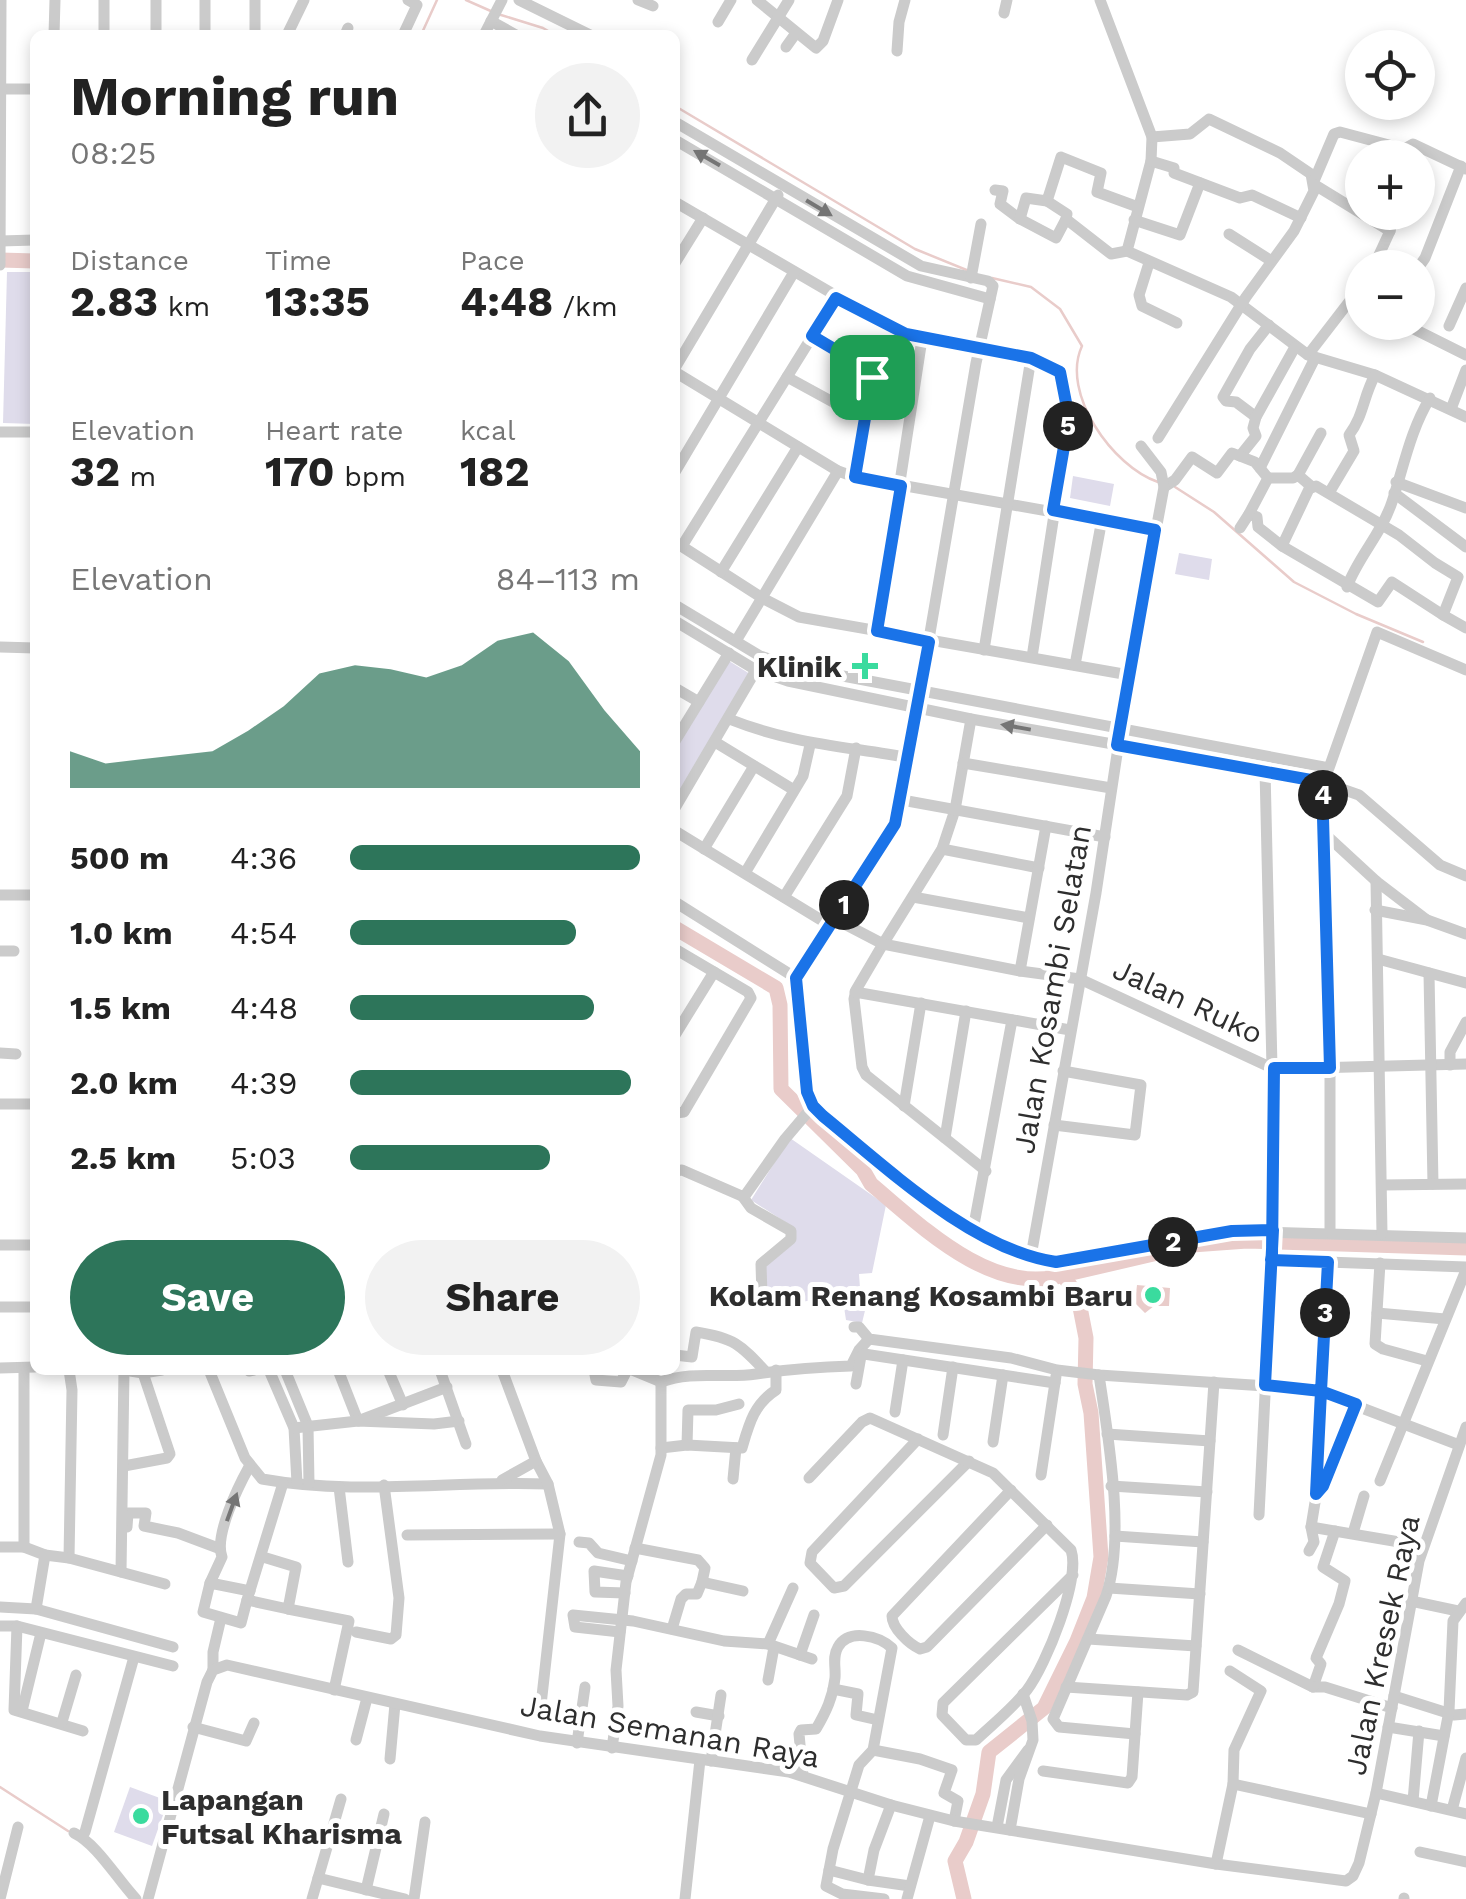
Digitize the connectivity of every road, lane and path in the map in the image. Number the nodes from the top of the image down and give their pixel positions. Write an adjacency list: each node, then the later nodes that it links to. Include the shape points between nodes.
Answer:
1 (1, 0): 30 (street)
2 (54, 0): 22 (street)
3 (104, 0): 23 (street)
4 (156, 0): 24 (street)
5 (205, 0): 25 (street)
6 (255, 0): 26 (street)
7 (304, 0): 27 (street)
8 (519, 0): 29 (street)
9 (638, 0): 18 (street)
10 (732, 0): 20 (street)
11 (757, 0): 19 (street)
12 (789, 0): 19 (street)
13 (838, 0): 31 (street, via 819,47)
14 (905, 0): 33 (street)
15 (1100, 0): 38 (street)
16 (499, 1): 21 (street)
17 (412, 2): 28 (street)
18 (653, 6)
19 (779, 18): 31 (street); 34 (street)
20 (718, 22)
21 (488, 28)
22 (54, 30)
23 (104, 30)
24 (156, 30)
25 (204, 30)
26 (255, 30)
27 (289, 30)
28 (404, 30)
29 (580, 30)
30 (0, 33): 35 (street)
31 (796, 33): 32 (street)
32 (786, 47)
33 (897, 51)
34 (752, 60)
35 (0, 89): 36 (street); 46 (street)
36 (30, 89)
37 (680, 125): 48 (street)
38 (1152, 137): 42 (street); 45 (street, via 1190,134 1209,119 1280,153 1312,174)
39 (1361, 140): 45 (street, via 1334,134)
40 (680, 142): 48 (street, one-way to 40)
41 (1435, 159): 43 (street)
42 (1151, 161): 44 (street); 51 (street)
43 (1464, 168): 63 (street)
44 (1200, 183): 51 (street, via 1180,235); 53 (street, via 1240,198 1252,195)
45 (1314, 183): 53 (street); 57 (street)
46 (0, 184): 60 (street)
47 (995, 190): 54 (street, via 1003,190 1000,204)
48 (780, 192): 61 (street); 64 (street, one-way to 64); 68 (street)
49 (1047, 202): 51 (street, via 1063,157 1102,174 1096,192); 54 (street, via 1026,198); 55 (street)
50 (680, 205): 52 (street)
51 (1136, 214): 65 (street)
52 (702, 218): 61 (street); 66 (street)
53 (1301, 218): 67 (street)
54 (1020, 219): 55 (street, via 1056,238)
55 (1066, 219): 65 (street, via 1111,254)
56 (980, 224): 72 (street)
57 (1390, 231): 62 (street)
58 (1229, 234): 67 (street)
59 (30, 240): 60 (street)
60 (0, 242): 70 (street)
61 (748, 243): 71 (street); 89 (street)
62 (1381, 250)
63 (1428, 250)
64 (893, 251): 68 (street); 72 (street, via 924,268)
65 (1127, 251): 69 (street)
66 (680, 255)
67 (1270, 260): 76 (street)
68 (884, 263): 75 (street, via 920,281)
69 (1149, 263): 76 (street); 78 (street, via 1142,306)
70 (0, 266)
71 (794, 272): 74 (street); 95 (street)
72 (972, 274): 75 (street, via 990,282)
73 (1466, 288): 80 (street)
74 (836, 298): 81 (street); 82 (street)
75 (990, 299): 85 (street)
76 (1242, 304): 79 (street); 104 (street)
77 (1345, 313): 87 (street)
78 (1177, 323)
79 (1268, 324): 84 (street); 97 (street, via 1222,397)
80 (1449, 326)
81 (812, 336): 93 (street); 99 (street, via 871,371)
82 (922, 338): 85 (street); 113 (street)
83 (1435, 340): 86 (street)
84 (1294, 347): 87 (street); 97 (street)
85 (978, 348): 88 (street); 117 (street)
86 (1466, 355)
87 (1311, 356): 92 (street); 110 (street)
88 (1031, 358): 119 (street); 121 (street, via 1060,372 1069,418)
89 (680, 361)
90 (1466, 370): 96 (street)
91 (680, 373): 95 (street)
92 (1375, 375): 94 (street); 118 (street, via 1349,435 1354,450)
93 (787, 377): 99 (street); 100 (street)
94 (1430, 398): 96 (street); 116 (street, via 1414,424)
95 (720, 399): 100 (street); 108 (street)
96 (1451, 410): 98 (street)
97 (1256, 417): 107 (street, via 1256,436)
98 (1466, 417)
99 (864, 420): 112 (street)
100 (758, 422): 106 (street); 127 (street)
101 (0, 432): 102 (street)
102 (30, 432)
103 (1320, 433): 111 (street)
104 (1158, 438)
105 (1141, 446): 114 (street)
106 (798, 447): 109 (street); 131 (street)
107 (1240, 456): 110 (street); 114 (street, via 1232,453 1217,473 1192,456)
108 (680, 464)
109 (838, 471): 112 (street); 133 (street)
110 (1264, 473): 111 (street); 122 (street)
111 (1298, 475): 115 (street)
112 (855, 477): 113 (street)
113 (901, 486): 117 (street); 138 (street)
114 (1164, 487): 126 (street, Jalan Kosambi Selatan)
115 (1312, 487): 118 (street); 129 (street)
116 (1395, 487): 120 (street); 124 (street); 130 (street)
117 (954, 494): 119 (street); 139 (street)
118 (1329, 494): 124 (street)
119 (1006, 502): 121 (street); 143 (street)
120 (1466, 508)
121 (1053, 510): 123 (street); 144 (street)
122 (1249, 514): 125 (street); 129 (street)
123 (1102, 519): 126 (street); 145 (street)
124 (1381, 525): 132 (street); 135 (street, via 1458,577)
125 (1240, 528)
126 (1155, 530): 148 (street, Jalan Kosambi Selatan)
127 (680, 542)
128 (680, 545): 131 (street)
129 (1282, 546): 132 (street)
130 (1466, 547)
131 (722, 572): 133 (street)
132 (1347, 587): 135 (street, via 1380,602 1392,582)
133 (764, 599): 138 (street, via 799,616); 141 (street)
134 (680, 609): 141 (street)
135 (1443, 615): 137 (street)
136 (680, 624): 141 (street)
137 (1466, 628)
138 (877, 631): 139 (street)
139 (929, 642): 143 (street); 150 (street)
140 (0, 647): 142 (street)
141 (732, 647): 146 (street); 150 (street); 151 (street)
142 (30, 648)
143 (984, 650): 144 (street)
144 (1032, 657): 145 (street)
145 (1074, 665): 148 (street)
146 (756, 670): 150 (street); 152 (street)
147 (1466, 670): 155 (street, via 1377,632 1328,768)
148 (1129, 675): 155 (street, Jalan Kosambi Selatan)
149 (680, 691): 151 (street)
150 (918, 700): 153 (street); 155 (street); 159 (street)
151 (699, 702): 154 (street)
152 (729, 719): 156 (street); 157 (street)
153 (971, 719): 155 (street, one-way to 153); 160 (street)
154 (680, 732)
155 (1117, 739): 162 (street); 164 (street, Jalan Kosambi Selatan)
156 (715, 742): 161 (street); 166 (street)
157 (810, 744): 158 (street); 165 (street)
158 (856, 748): 159 (street); 181 (street, via 847,796)
159 (910, 758): 167 (street)
160 (964, 763): 164 (street); 168 (street)
161 (754, 766): 165 (street); 173 (street)
162 (1265, 770): 163 (street); 213 (street)
163 (1322, 782): 171 (street); 177 (street, via 1359,795 1440,865)
164 (1111, 788): 172 (street, Jalan Kosambi Selatan)
165 (794, 790): 176 (street)
166 (680, 800)
167 (902, 800): 168 (street); 187 (street, via 895,824)
168 (954, 810): 169 (street); 174 (street)
169 (1046, 826): 172 (street); 175 (street)
170 (680, 834): 173 (street, Jalan Ruko)
171 (1325, 834): 178 (street); 214 (street)
172 (1105, 836): 198 (street, Jalan Kosambi Selatan)
173 (704, 848): 176 (street, Jalan Ruko)
174 (942, 850): 175 (street); 182 (street)
175 (1039, 868): 185 (street)
176 (744, 873): 181 (street, Jalan Ruko)
177 (1466, 876)
178 (1376, 881): 184 (street); 186 (street)
179 (0, 895): 180 (street)
180 (30, 895)
181 (784, 896): 187 (street, Jalan Ruko)
182 (913, 897): 185 (street); 189 (street)
183 (680, 905): 197 (street)
184 (1375, 910): 186 (street); 193 (street)
185 (1029, 918): 194 (street)
186 (1426, 920): 188 (street)
187 (833, 923): 189 (street, Jalan Ruko); 197 (street)
188 (1466, 934)
189 (883, 944): 194 (street, Jalan Ruko); 200 (street)
190 (0, 951): 191 (street)
191 (14, 951)
192 (680, 951): 195 (street)
193 (1378, 959): 196 (street); 212 (street)
194 (1020, 970): 198 (street, Jalan Ruko)
195 (714, 972): 205 (street); 220 (street, via 748,992 750,1003)
196 (1430, 973): 199 (street); 210 (street)
197 (796, 978): 219 (street)
198 (1080, 978): 206 (street, Jalan Kosambi Selatan); 213 (street, Jalan Ruko)
199 (1466, 983)
200 (855, 992): 201 (street); 218 (street, via 862,1067)
201 (920, 1004): 202 (street); 218 (street)
202 (966, 1011): 203 (street); 222 (street)
203 (1012, 1020): 206 (street); 224 (street)
204 (1466, 1022): 211 (street)
205 (680, 1027)
206 (1070, 1030): 215 (street, Jalan Kosambi Selatan)
207 (0, 1053): 208 (street)
208 (16, 1054)
209 (1466, 1064): 211 (street)
210 (1430, 1065): 211 (street); 212 (street); 226 (street)
211 (1450, 1065)
212 (1380, 1066): 214 (street); 225 (street)
213 (1274, 1068): 214 (street); 230 (street)
214 (1330, 1068): 231 (street)
215 (1063, 1071): 221 (street, Jalan Kosambi Selatan); 221 (street, via 1142,1085 1135,1135)
216 (0, 1104): 217 (street)
217 (30, 1104)
218 (904, 1106): 222 (street)
219 (809, 1111): 228 (street); 229 (street)
220 (680, 1112)
221 (1054, 1124): 236 (street, Jalan Kosambi Selatan)
222 (945, 1138): 224 (street)
223 (680, 1170): 228 (street)
224 (986, 1172): 229 (street)
225 (1382, 1184): 226 (street); 232 (street)
226 (1433, 1184): 227 (street)
227 (1466, 1184)
228 (743, 1197): 241 (street, via 791,1231 791,1239 761,1264)
229 (973, 1230): 236 (street)
230 (1273, 1232): 231 (street); 236 (street, via 1232,1231 1056,1262); 237 (street)
231 (1330, 1232): 232 (street)
232 (1382, 1234): 233 (street)
233 (1466, 1238)
234 (0, 1244): 235 (street)
235 (30, 1244)
236 (1031, 1256)
237 (1271, 1256): 238 (street); 274 (street)
238 (1328, 1262): 239 (street); 276 (street)
239 (1380, 1264): 240 (street); 244 (street)
240 (1466, 1268): 245 (street)
241 (762, 1296)
242 (0, 1307): 243 (street)
243 (30, 1307)
244 (1376, 1313): 245 (street); 250 (street, via 1378,1347)
245 (1445, 1319): 250 (street)
246 (854, 1327): 247 (street)
247 (869, 1340): 254 (street, via 851,1366); 270 (street, via 1010,1358)
248 (680, 1356): 254 (street, via 692,1357 696,1332 731,1339)
249 (903, 1360): 251 (street); 273 (street, via 862,1355); 280 (street)
250 (1427, 1361): 283 (street)
251 (953, 1367): 269 (street); 288 (street)
252 (0, 1368): 253 (street)
253 (30, 1368): 330 (street)
254 (771, 1371): 271 (street); 296 (street, via 776,1390 764,1397 742,1448)
255 (1096, 1374): 270 (street); 272 (street); 287 (street)
256 (70, 1375): 336 (street)
257 (124, 1375): 299 (street)
258 (144, 1375): 299 (street, via 170,1455)
259 (211, 1375): 301 (street)
260 (271, 1375): 286 (street)
261 (287, 1375): 284 (street)
262 (340, 1375): 281 (street)
263 (390, 1375): 279 (street)
264 (442, 1375): 275 (street)
265 (504, 1375): 297 (street)
266 (595, 1375): 267 (street, via 621,1382)
267 (626, 1375)
268 (643, 1375): 271 (street)
269 (1003, 1375): 270 (street); 291 (street)
270 (1056, 1376): 303 (street)
271 (662, 1382): 295 (street)
272 (1214, 1382): 274 (street); 290 (street)
273 (856, 1384)
274 (1265, 1385): 276 (street); 317 (street)
275 (447, 1387): 279 (street); 282 (street)
276 (1321, 1391): 278 (street); 315 (street)
277 (739, 1404): 293 (street, via 688,1410)
278 (1356, 1404): 283 (street); 315 (street)
279 (403, 1405): 281 (street)
280 (895, 1412)
281 (358, 1421): 282 (street); 284 (street)
282 (459, 1421): 292 (street)
283 (1401, 1423): 294 (street); 306 (street)
284 (308, 1426): 286 (street); 308 (street)
285 (1466, 1426): 294 (street, Jalan Kresek Raya)
286 (294, 1428): 308 (street)
287 (1106, 1434): 290 (street); 311 (street)
288 (943, 1435)
289 (918, 1439): 298 (street); 298 (street, via 810,1555 812,1566 838,1589); 304 (street, via 874,1419 862,1422)
290 (1210, 1441): 314 (street)
291 (993, 1442)
292 (466, 1444)
293 (687, 1445): 295 (street); 296 (street)
294 (1459, 1445): 300 (street, Jalan Kresek Raya)
295 (662, 1448): 334 (street)
296 (736, 1448): 305 (street)
297 (536, 1461): 307 (street); 309 (street)
298 (969, 1461): 313 (street, via 994,1472)
299 (124, 1466): 320 (street)
300 (1451, 1466): 302 (street); 329 (street, Jalan Kresek Raya)
301 (249, 1467): 308 (street, via 259,1478); 331 (street, one-way to 301)
302 (1466, 1472)
303 (1041, 1475)
304 (809, 1478)
305 (734, 1479)
306 (1380, 1481)
307 (498, 1482): 309 (street); 310 (street)
308 (296, 1483): 312 (street); 335 (street)
309 (548, 1484): 323 (street)
310 (384, 1485): 312 (street); 361 (street, via 399,1598 396,1635)
311 (1112, 1486): 314 (street); 325 (street)
312 (339, 1487): 337 (street)
313 (1011, 1490): 318 (street); 318 (street, via 894,1613 891,1620 913,1646 924,1649)
314 (1207, 1492): 327 (street)
315 (1316, 1494): 319 (street)
316 (1364, 1496): 322 (street)
317 (1259, 1514)
318 (1047, 1525): 339 (street, via 1071,1550)
319 (1311, 1527): 321 (street); 332 (street)
320 (122, 1530): 331 (street, via 128,1514 146,1514 144,1526); 338 (street)
321 (1334, 1532): 322 (street); 375 (street, via 1323,1567 1345,1581 1316,1658)
322 (1353, 1533): 329 (street)
323 (560, 1534): 324 (street); 388 (street)
324 (407, 1535)
325 (1115, 1536): 327 (street); 345 (street)
326 (579, 1542): 334 (street, via 598,1553)
327 (1203, 1542): 348 (street)
328 (0, 1546): 330 (street)
329 (1423, 1546): 350 (street, Jalan Kresek Raya)
330 (24, 1547): 333 (street)
331 (218, 1548): 342 (street, via 222,1557)
332 (1309, 1551)
333 (45, 1555): 336 (street); 353 (street)
334 (633, 1555): 340 (street); 341 (street, via 702,1562)
335 (263, 1556): 349 (street); 354 (street, via 296,1567)
336 (69, 1558): 338 (street)
337 (348, 1562)
338 (121, 1572): 343 (street)
339 (1072, 1575): 382 (street); 382 (street, via 943,1703 942,1715 976,1740)
340 (628, 1576): 347 (street); 347 (street, via 595,1570 593,1579 595,1592)
341 (702, 1582): 346 (street); 360 (street, via 698,1593 681,1598)
342 (210, 1583): 349 (street); 356 (street, via 203,1613)
343 (165, 1584)
344 (793, 1588): 364 (street)
345 (1109, 1588): 348 (street); 363 (street)
346 (743, 1591)
347 (625, 1593): 359 (street)
348 (1200, 1594): 365 (street)
349 (249, 1596): 354 (street); 356 (street, via 242,1623)
350 (1411, 1601): 352 (street); 383 (street, Jalan Kresek Raya)
351 (0, 1607): 353 (street)
352 (1462, 1607): 387 (street, via 1453,1621)
353 (36, 1609): 366 (street)
354 (288, 1609): 378 (street, via 349,1621)
355 (814, 1615): 364 (street, via 806,1657)
356 (221, 1618): 370 (street)
357 (0, 1626): 358 (street)
358 (17, 1626): 362 (street); 385 (street)
359 (622, 1627): 360 (street); 402 (street)
360 (672, 1630): 364 (street)
361 (356, 1632)
362 (41, 1633): 368 (street); 385 (street)
363 (1088, 1639): 365 (street); 376 (street)
364 (771, 1646): 373 (street)
365 (1196, 1646): 379 (street, via 1192,1694)
366 (173, 1647)
367 (1238, 1650): 375 (street)
368 (134, 1657): 369 (street); 436 (street, via 80,1832)
369 (173, 1666)
370 (213, 1670): 378 (street, Jalan Semanan Raya, via 236,1666); 394 (street)
371 (1230, 1671): 409 (street, via 1261,1690 1234,1750)
372 (76, 1675): 392 (street)
373 (768, 1680)
374 (585, 1687): 401 (street)
375 (1313, 1687): 383 (street)
376 (1066, 1688): 379 (street); 398 (street, via 1056,1726)
377 (833, 1689): 391 (street, via 858,1695 856,1715); 391 (street, via 836,1650 847,1638 870,1635 891,1646); 408 (street, via 816,1729 799,1732)
378 (334, 1690): 381 (street, Jalan Semanan Raya)
379 (1138, 1692): 398 (street)
380 (721, 1695): 390 (street)
381 (367, 1698): 384 (street, Jalan Semanan Raya); 400 (street)
382 (1025, 1700): 424 (street, via 1031,1747 1010,1770)
383 (1393, 1702): 387 (street); 395 (street, Jalan Kresek Raya)
384 (395, 1704): 401 (street, Jalan Semanan Raya); 405 (street)
385 (12, 1710): 392 (street)
386 (696, 1712): 390 (street)
387 (1449, 1712): 389 (street); 399 (street)
388 (540, 1714)
389 (1466, 1714)
390 (719, 1716): 406 (street)
391 (878, 1720): 403 (street)
392 (62, 1722): 396 (street)
393 (254, 1722): 394 (street, via 246,1741)
394 (193, 1728): 434 (street)
395 (1388, 1728): 397 (street); 411 (street, Jalan Kresek Raya)
396 (83, 1730)
397 (1419, 1731): 399 (street); 413 (street)
398 (1135, 1734): 407 (street, via 1128,1783)
399 (1444, 1736): 415 (street)
400 (356, 1740)
401 (576, 1743): 402 (street, Jalan Semanan Raya)
402 (612, 1748): 406 (street, Jalan Semanan Raya)
403 (873, 1750): 410 (street, via 859,1765); 421 (street, via 952,1770 944,1792 958,1800)
404 (1466, 1758): 416 (street)
405 (390, 1759)
406 (706, 1760): 408 (street, Jalan Semanan Raya); 440 (street)
407 (1042, 1772)
408 (803, 1776): 410 (street, Jalan Semanan Raya)
409 (1233, 1784): 418 (street); 427 (street)
410 (850, 1792): 414 (street, Jalan Semanan Raya); 428 (street)
411 (1376, 1793): 413 (street); 418 (street, Jalan Kresek Raya)
412 (341, 1799): 430 (street)
413 (1414, 1801): 415 (street)
414 (891, 1805): 420 (street, Jalan Semanan Raya); 431 (street)
415 (1431, 1806): 416 (street)
416 (1452, 1810): 419 (street)
417 (384, 1814): 432 (street)
418 (1371, 1814): 429 (street, Jalan Kresek Raya)
419 (1466, 1814)
420 (930, 1816): 421 (street, Jalan Semanan Raya); 433 (street)
421 (954, 1821): 424 (street, Jalan Semanan Raya)
422 (425, 1822): 439 (street)
423 (18, 1827): 435 (street)
424 (997, 1828): 427 (street, Jalan Semanan Raya)
425 (1420, 1852): 426 (street)
426 (1466, 1862)
427 (1216, 1864): 429 (street, Jalan Semanan Raya, via 1340,1882)
428 (830, 1870): 431 (street); 441 (street, via 828,1889)
429 (1354, 1876)
430 (318, 1878): 432 (street); 437 (street)
431 (868, 1880): 433 (street)
432 (366, 1890): 438 (street)
433 (908, 1895)
434 (151, 1898)
435 (0, 1899)
436 (136, 1899)
437 (312, 1899)
438 (405, 1899)
439 (414, 1899)
440 (685, 1899)
441 (884, 1899)

